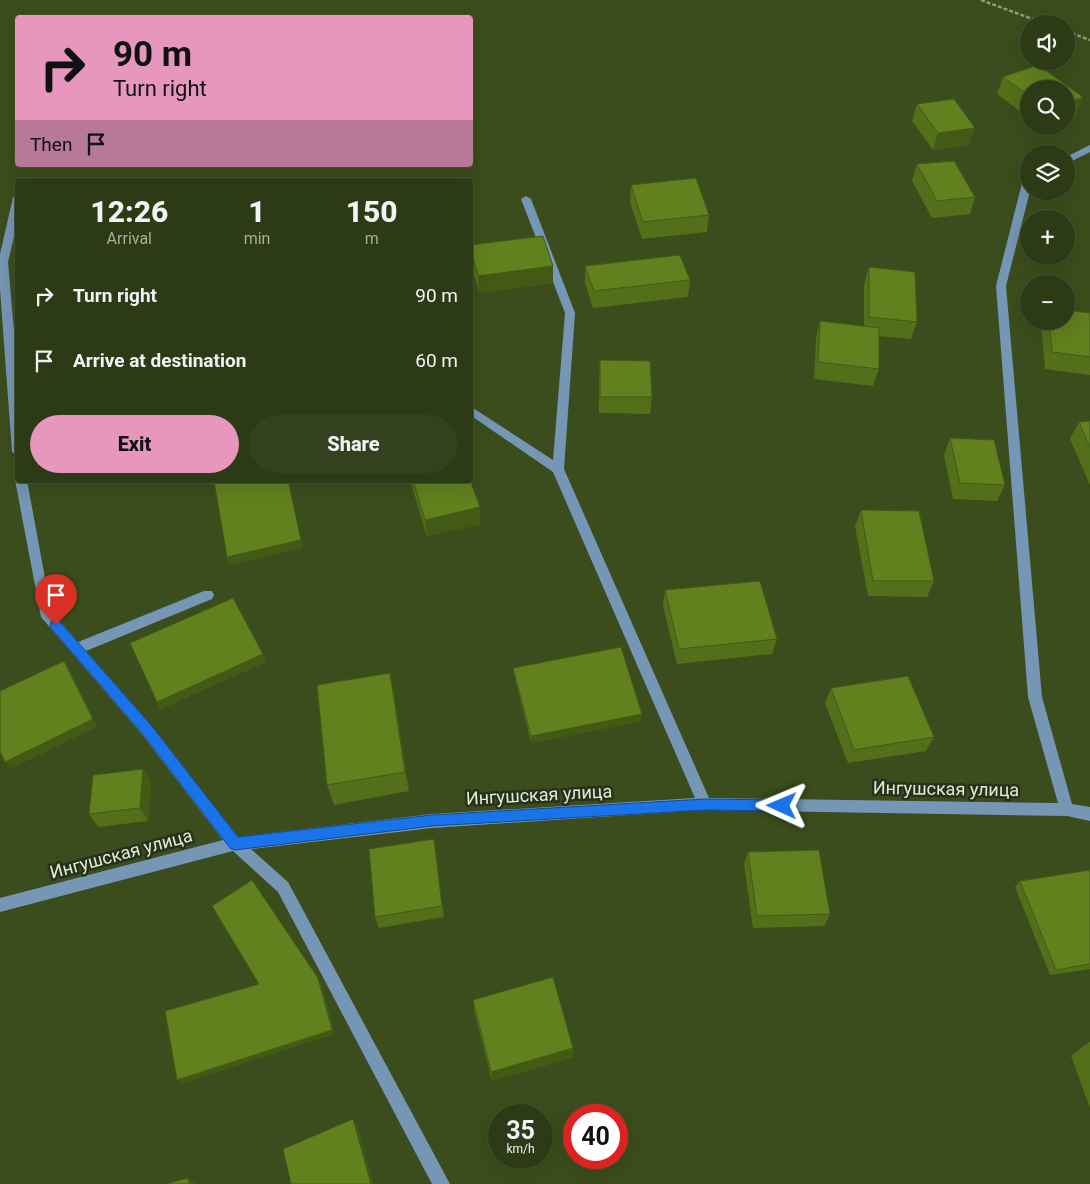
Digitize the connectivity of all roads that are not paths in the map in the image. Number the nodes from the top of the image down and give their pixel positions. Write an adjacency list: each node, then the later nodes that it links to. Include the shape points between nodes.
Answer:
1 (1090, 148): 2 (street)
2 (1075, 156)
3 (526, 199): 8 (street, via 570,313)
4 (1022, 200): 13 (street, via 1001,286 1035,697)
5 (15, 210): 7 (street, via 3,262)
6 (473, 412): 8 (street)
7 (15, 414)
8 (558, 469): 12 (street)
9 (22, 483): 11 (street, via 45,613)
10 (208, 595): 11 (street)
11 (76, 649): 15 (street, via 146,729)
12 (705, 804): 13 (street, Ингушская улица); 15 (street, Ингушская улица, via 432,820)
13 (1068, 810): 14 (street, Ингушская улица)
14 (1090, 814)
15 (235, 844): 16 (street, Ингушская улица); 17 (street, via 283,887)
16 (0, 905)
17 (441, 1184)

